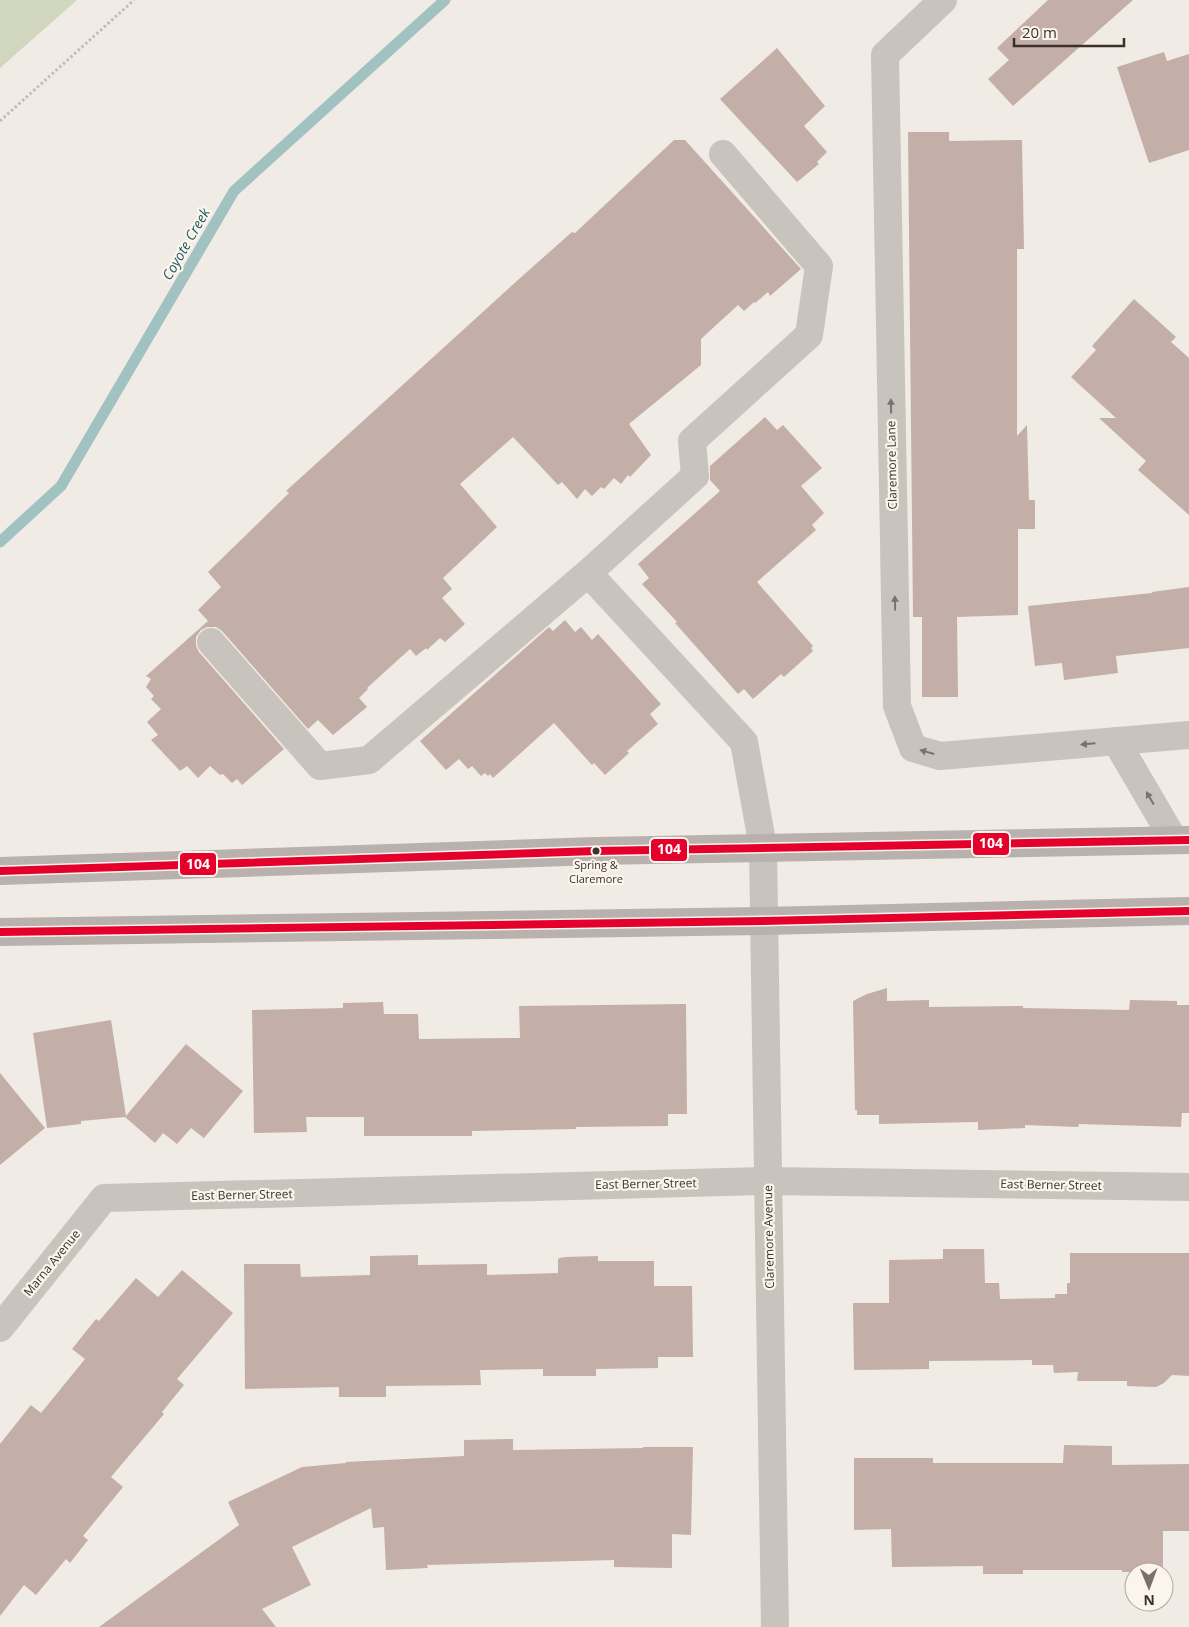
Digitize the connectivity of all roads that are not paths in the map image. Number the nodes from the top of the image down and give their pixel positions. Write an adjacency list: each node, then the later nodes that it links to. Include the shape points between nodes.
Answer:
1 (943, 0): 6 (street, Claremore Lane, one-way to 1, via 940,756 912,748 897,706 885,55)
2 (723, 154): 3 (street, via 819,266 809,335 692,441 695,476)
3 (588, 573): 4 (street, via 369,760 320,766); 8 (street, via 744,742)
4 (211, 642)
5 (1189, 735): 6 (street, Claremore Lane)
6 (1116, 741): 7 (street, one-way to 6)
7 (1182, 840): 8 (main road)
8 (763, 847): 9 (main road); 11 (street, Claremore Avenue)
9 (0, 872)
10 (1189, 911): 11 (main road)
11 (764, 921): 12 (main road); 13 (street, Claremore Avenue)
12 (0, 932)
13 (768, 1181): 14 (street, East Berner Street); 15 (street, East Berner Street); 17 (street, Claremore Avenue)
14 (1189, 1187)
15 (104, 1198): 16 (street, Marna Avenue)
16 (0, 1328)
17 (775, 1627)

